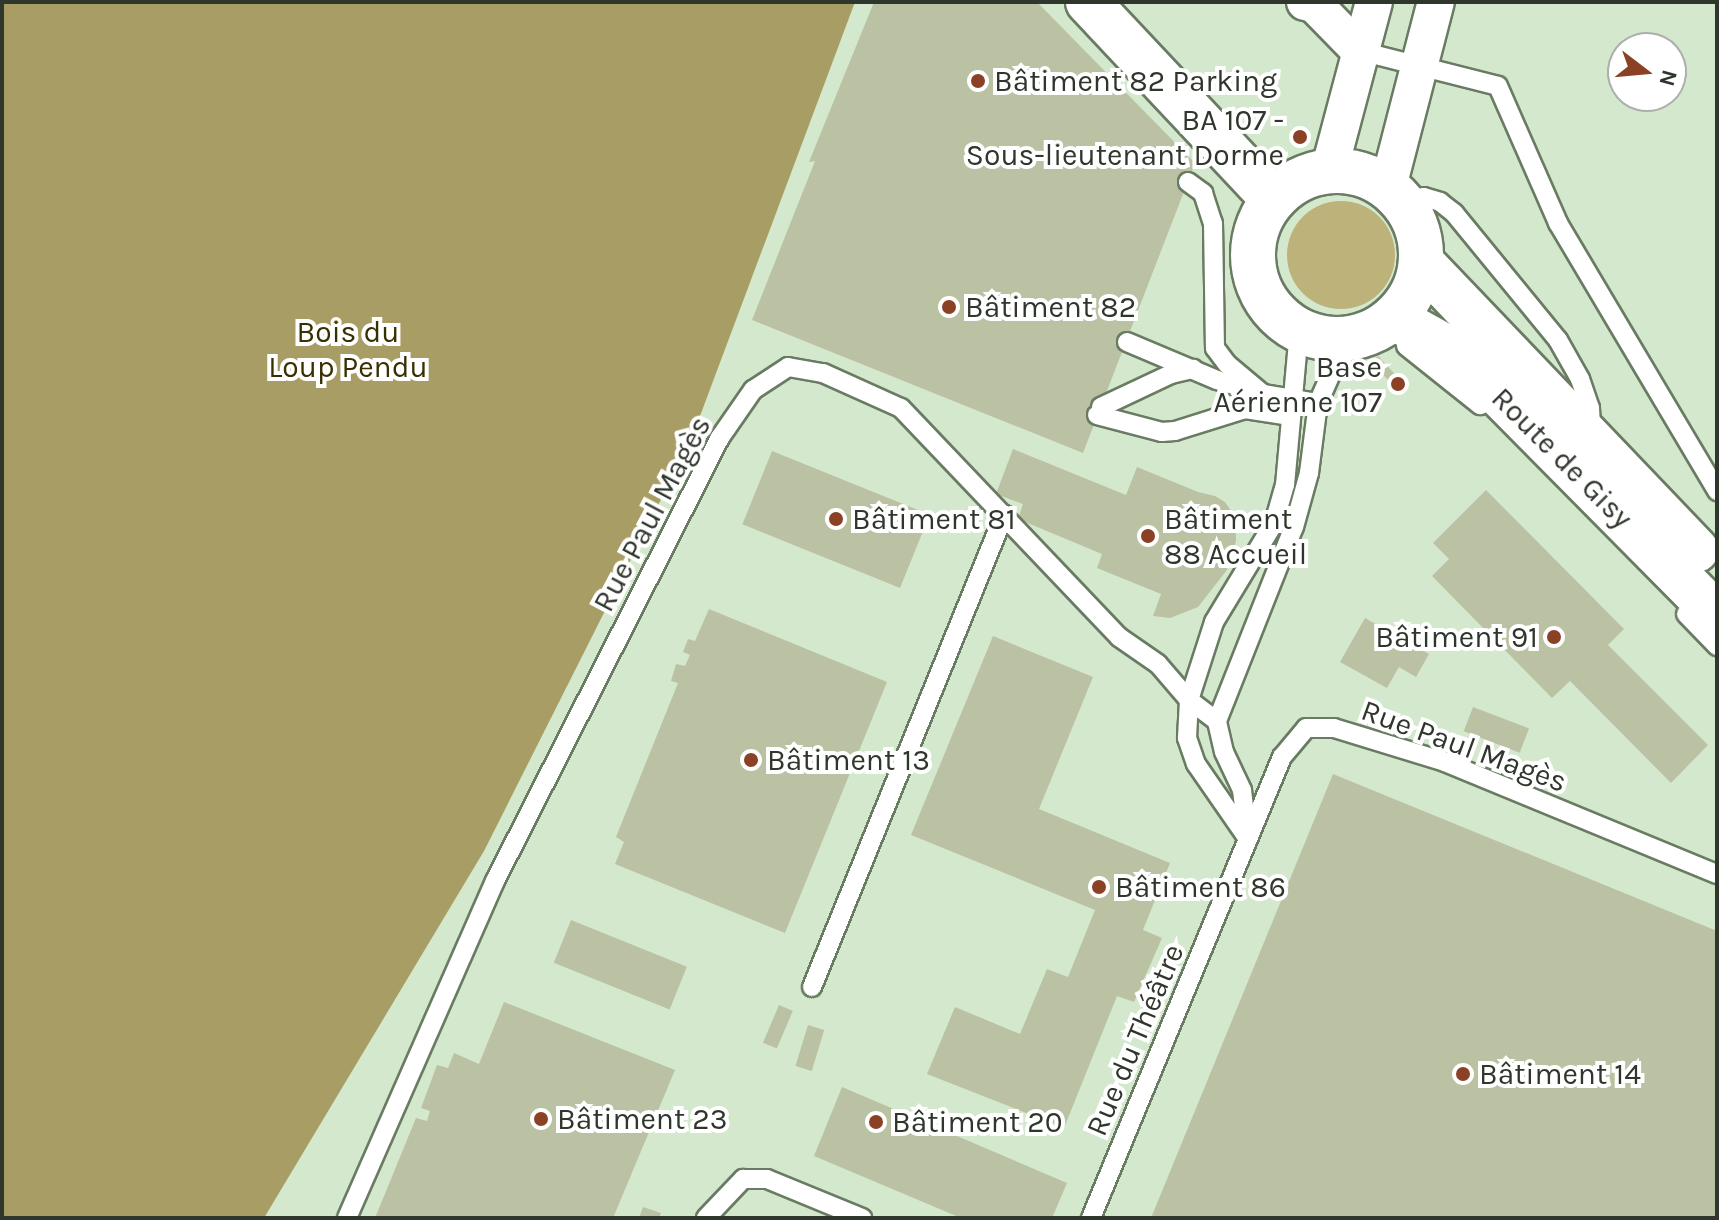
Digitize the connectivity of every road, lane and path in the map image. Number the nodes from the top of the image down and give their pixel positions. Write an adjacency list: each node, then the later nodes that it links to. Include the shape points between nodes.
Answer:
1 (1088, 2): 10 (street)
2 (1305, 2): 5 (street, via 1314,4)
3 (1374, 2): 5 (street)
4 (1436, 2): 6 (street)
5 (1360, 51): 6 (lane); 7 (street)
6 (1420, 64): 9 (street); 21 (lane, via 1498,86 1558,223)
7 (1329, 171): 9 (street, via 1350,171); 10 (street, via 1293,183)
8 (1188, 182): 16 (lane, via 1203,193 1213,223 1215,348)
9 (1394, 194): 11 (street, via 1420,235); 20 (lane, via 1440,202 1454,213 1558,340 1590,408)
10 (1273, 199): 13 (street, via 1253,245 1254,272 1264,298)
11 (1422, 263): 12 (street, via 1417,284); 20 (street, Route de Gisy)
12 (1378, 328): 13 (street, via 1332,340); 17 (lane, via 1332,371); 19 (lane); 25 (street, Route de Gisy, via 1459,354)
13 (1299, 331): 18 (lane)
14 (1127, 342): 15 (lane)
15 (1193, 369): 16 (lane); 18 (lane, via 1171,374 1099,411 1162,432 1245,409)
16 (1263, 394): 18 (lane)
17 (1318, 403): 18 (lane); 28 (lane, via 1309,473 1294,527)
18 (1291, 408): 27 (lane, via 1285,485 1274,523 1214,622)
19 (1491, 416)
20 (1592, 440): 23 (street, Route de Gisy)
21 (1717, 491)
22 (1004, 515): 27 (lane, Rue Paul Magès, via 1119,637 1158,664); 31 (lane); 32 (lane, Rue Paul Magès, via 901,408 862,388 788,367 753,390 719,439 495,881)
23 (1717, 572)
24 (1668, 596): 26 (lane)
25 (1717, 615)
26 (1717, 646)
27 (1189, 700): 28 (lane, Rue Paul Magès); 29 (lane, via 1187,738 1196,764)
28 (1217, 721): 29 (lane, via 1242,790)
29 (1248, 839): 30 (lane, Rue Paul Magès, via 1282,757 1306,728 1334,728 1445,762); 35 (lane, Rue du Théâtre)
30 (1717, 874)
31 (812, 987)
32 (347, 1218)
33 (706, 1218): 34 (lane, via 743,1179 767,1179)
34 (862, 1218)
35 (1091, 1218)

